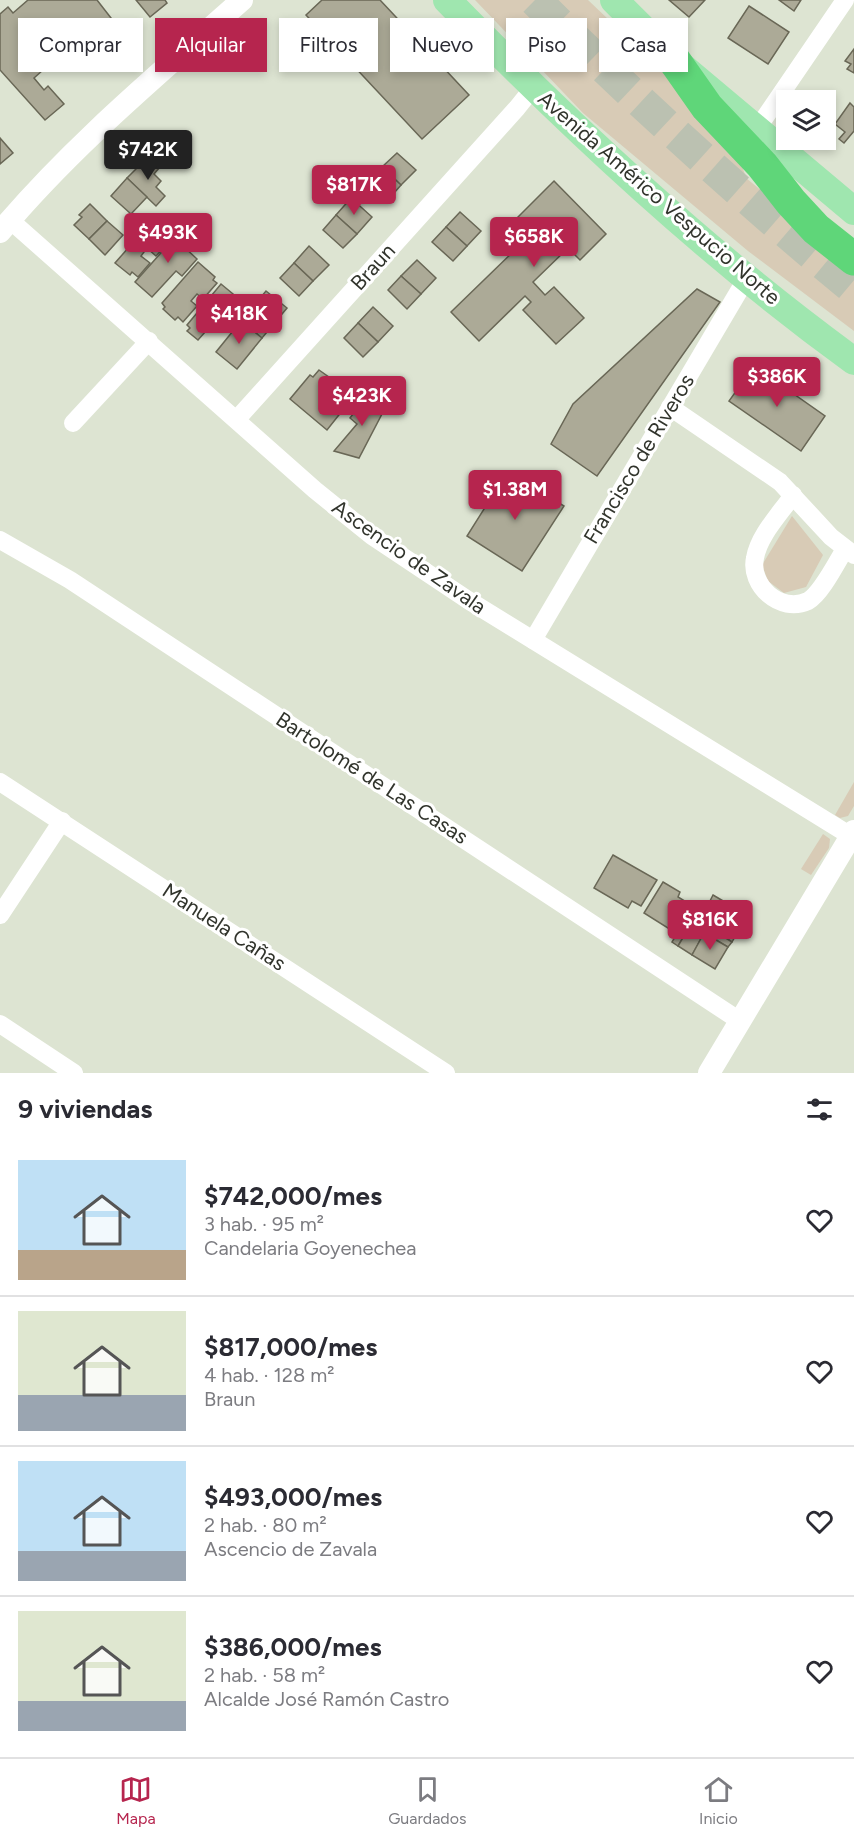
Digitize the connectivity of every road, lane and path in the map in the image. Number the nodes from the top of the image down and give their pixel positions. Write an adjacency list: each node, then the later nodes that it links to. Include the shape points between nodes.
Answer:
1 (242, 0): 11 (street, via 63,164)
2 (447, 0): 8 (main road, Avenida Américo Vespucio Norte)
3 (614, 0): 5 (main road)
4 (845, 0): 9 (street)
5 (632, 18)
6 (682, 72): 12 (highway, via 707,107 791,202 816,229)
7 (688, 72): 9 (main road)
8 (533, 88): 13 (main road, Avenida Américo Vespucio Norte); 17 (street, Braun)
9 (757, 129): 10 (main road)
10 (854, 211)
11 (5, 226): 14 (street, Ascencio de Zavala)
12 (854, 259)
13 (746, 279): 15 (main road, Avenida Américo Vespucio Norte); 16 (street, Francisco de Riveros)
14 (149, 341): 17 (street, Ascencio de Zavala); 18 (street)
15 (854, 361)
16 (670, 407): 19 (street, via 780,482); 22 (street, Francisco de Riveros)
17 (237, 419): 22 (street, Ascencio de Zavala, via 372,536)
18 (74, 423)
19 (793, 495): 21 (street); 21 (street, via 762,539 755,556 753,571 760,587 771,597 789,604 808,601)
20 (0, 540): 27 (street, Bartolomé de Las Casas, via 70,580)
21 (850, 552)
22 (533, 640): 25 (street, Ascencio de Zavala)
23 (0, 782): 24 (street, Manuela Cañas)
24 (62, 821): 26 (street); 30 (street, Manuela Cañas)
25 (852, 833): 27 (street)
26 (0, 915)
27 (740, 1021): 31 (street)
28 (0, 1024): 29 (street)
29 (74, 1073)
30 (447, 1073)
31 (709, 1073)

